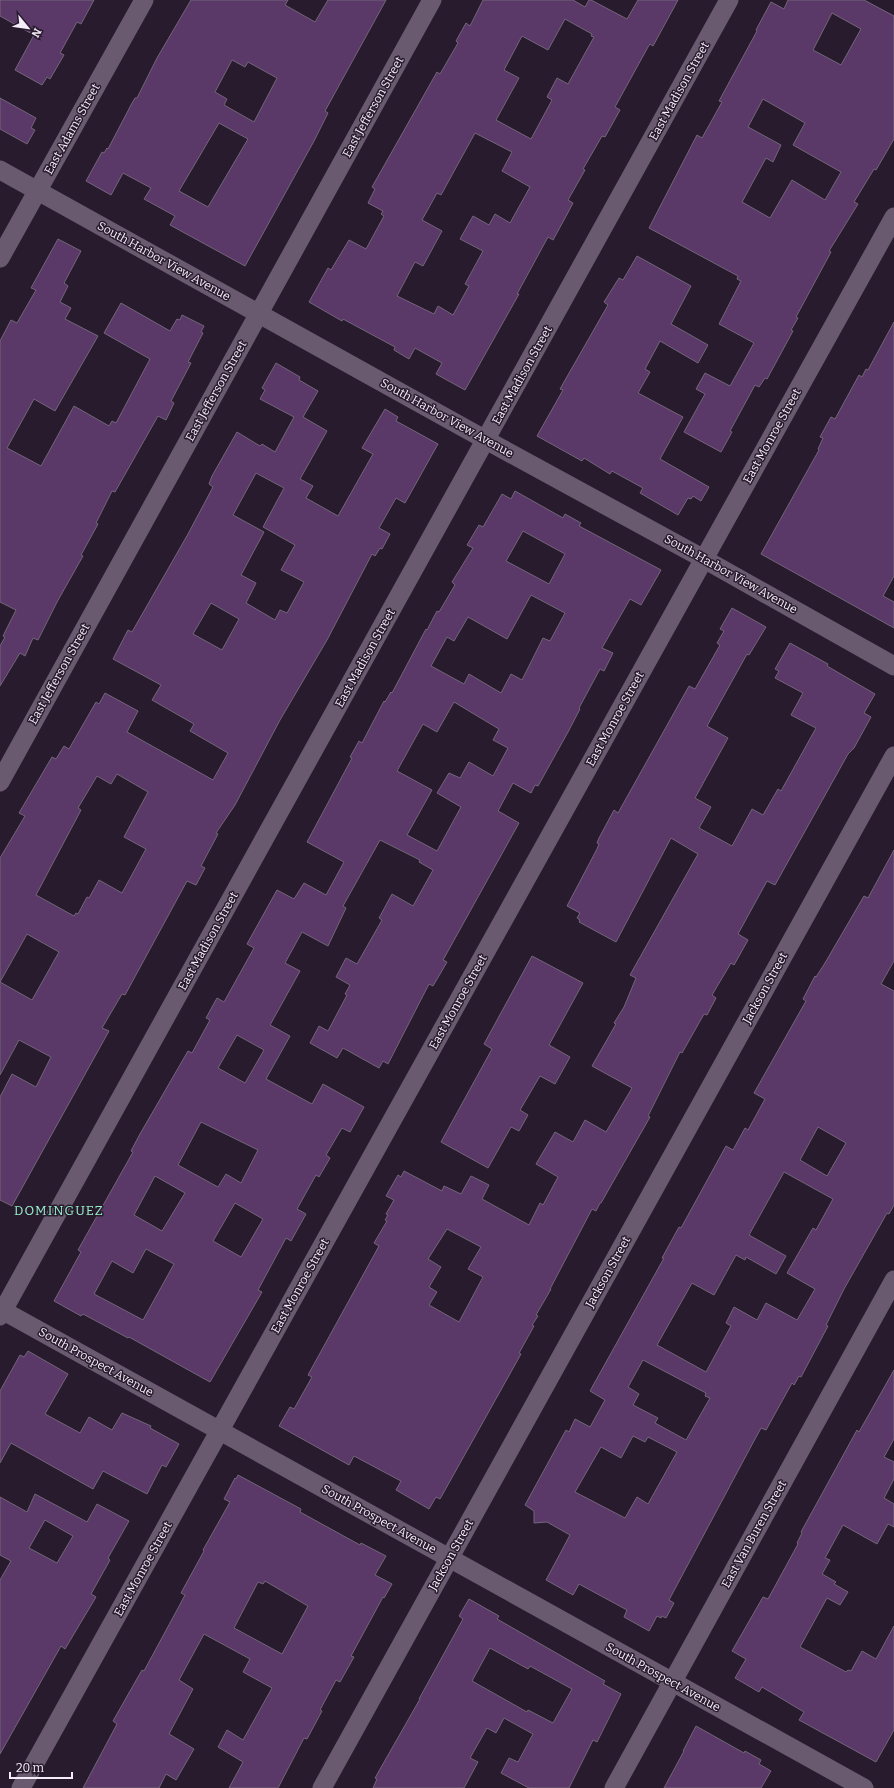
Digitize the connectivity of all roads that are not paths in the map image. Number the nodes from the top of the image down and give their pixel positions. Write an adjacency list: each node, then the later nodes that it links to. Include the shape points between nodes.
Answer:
1 (144, 0): 5 (street, East Adams Street)
2 (432, 0): 8 (street, East Jefferson Street)
3 (730, 0): 9 (street, East Madison Street)
4 (0, 170): 5 (street, South Harbor View Avenue)
5 (38, 191): 7 (street, East Adams Street); 8 (street, South Harbor View Avenue)
6 (894, 217): 10 (street, East Monroe Street)
7 (0, 258)
8 (258, 314): 9 (street, South Harbor View Avenue); 13 (street, East Jefferson Street)
9 (486, 440): 10 (street, South Harbor View Avenue); 15 (street, East Madison Street)
10 (704, 559): 11 (street, South Harbor View Avenue); 16 (street, East Monroe Street)
11 (894, 666)
12 (894, 756): 17 (street, Jackson Street)
13 (0, 782)
14 (894, 1280): 18 (street, East Van Buren Street)
15 (1, 1312): 16 (street, South Prospect Avenue)
16 (220, 1431): 17 (street, South Prospect Avenue); 19 (street, East Monroe Street)
17 (449, 1558): 18 (street, South Prospect Avenue); 20 (street, Jackson Street)
18 (672, 1682): 21 (street, East Van Buren Street); 22 (street, South Prospect Avenue)
19 (21, 1788)
20 (322, 1788)
21 (614, 1788)
22 (864, 1788)

